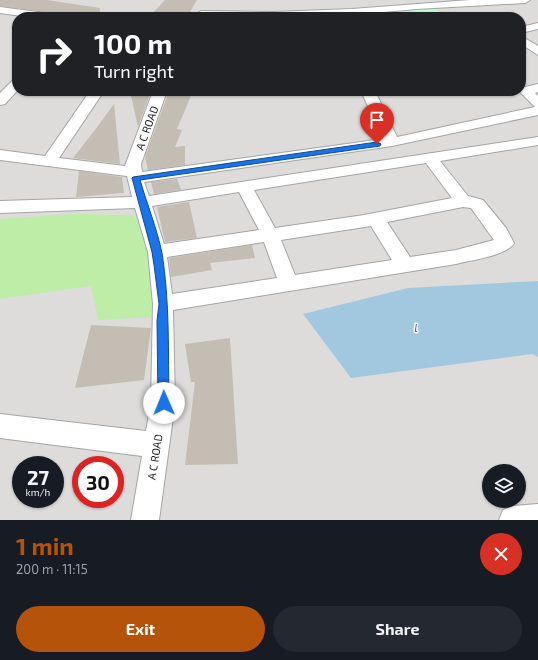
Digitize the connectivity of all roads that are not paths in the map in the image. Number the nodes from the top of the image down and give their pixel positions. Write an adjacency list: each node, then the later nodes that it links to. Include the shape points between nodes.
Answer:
1 (525, 0): 2 (street)
2 (510, 1): 3 (street)
3 (429, 6): 6 (street); 7 (street)
4 (0, 10): 5 (street)
5 (16, 12)
6 (362, 12)
7 (436, 12)
8 (12, 14): 9 (street)
9 (0, 22)
10 (538, 26): 11 (street)
11 (526, 29)
12 (526, 42): 13 (street)
13 (538, 51)
14 (12, 89): 19 (street)
15 (528, 89): 20 (street)
16 (94, 96): 26 (street)
17 (158, 96): 27 (street, A C ROAD, via 133,164)
18 (370, 96): 23 (street)
19 (0, 101)
20 (538, 104)
21 (538, 111): 23 (street)
22 (538, 141): 25 (street)
23 (392, 142): 27 (street)
24 (0, 155): 26 (street)
25 (430, 158): 28 (street); 29 (street)
26 (49, 161): 27 (street)
27 (135, 175): 30 (street, A C ROAD)
28 (244, 186): 30 (street); 33 (street)
29 (463, 201): 32 (street); 35 (street, via 477,204 500,232 505,243 456,257)
30 (143, 202): 31 (street); 34 (street, A C ROAD)
31 (0, 207)
32 (375, 218): 33 (street); 35 (street)
33 (270, 235): 34 (street); 36 (street)
34 (157, 252): 37 (street, A C ROAD)
35 (405, 265): 36 (street)
36 (289, 284): 37 (street)
37 (164, 304): 39 (street, A C ROAD, via 164,403)
38 (0, 426): 39 (street)
39 (158, 445): 41 (street, A C ROAD)
40 (538, 518): 42 (street)
41 (145, 520)
42 (513, 520)

